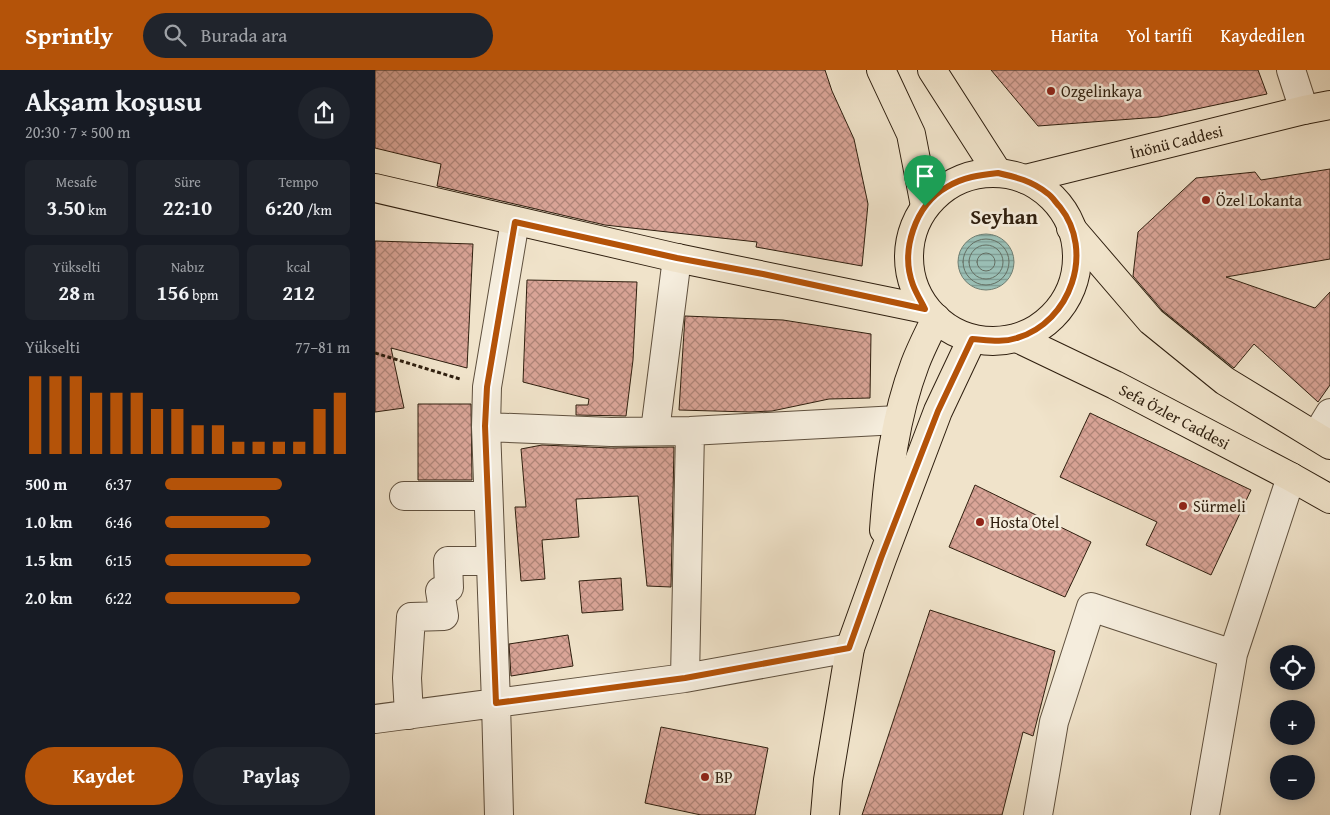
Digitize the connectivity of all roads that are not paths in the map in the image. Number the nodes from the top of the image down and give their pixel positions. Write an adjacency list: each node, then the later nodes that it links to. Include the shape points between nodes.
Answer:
1 (881, 70): 8 (main road, via 911,134)
2 (932, 70): 5 (main road)
3 (1291, 70): 4 (street)
4 (1317, 108): 6 (main road, İnönü Caddesi)
5 (998, 173): 6 (main road); 8 (main road, via 971,176 946,187)
6 (1025, 179): 10 (main road, via 1049,194 1066,215)
7 (375, 188): 9 (main road)
8 (925, 206): 12 (main road, via 913,230 908,258 912,285)
9 (515, 222): 11 (main road); 17 (street, via 487,387)
10 (1071, 228): 13 (main road, via 1076,242 1076,270 1068,296 1051,319); 20 (main road, via 1151,321 1225,381)
11 (677, 258): 12 (main road, via 763,274); 19 (street)
12 (931, 313): 14 (main road, via 946,328); 16 (main road)
13 (1017, 338): 14 (main road, via 1000,341); 21 (main road, Sefa Özler Caddesi)
14 (972, 339): 25 (main road, via 938,411)
15 (1330, 413): 20 (street)
16 (898, 420): 18 (street); 25 (main road, via 887,487)
17 (485, 426): 19 (street); 23 (street)
18 (690, 431): 19 (street); 29 (street)
19 (655, 432)
20 (1323, 441)
21 (1291, 477): 24 (main road, Sefa Özler Caddesi); 28 (street)
22 (404, 496): 23 (street)
23 (488, 496): 26 (street)
24 (1330, 499)
25 (881, 558): 27 (main road)
26 (491, 561): 30 (street); 31 (street, via 448,561 449,588 440,591 444,616 411,617 407,678)
27 (849, 648): 29 (street); 34 (main road)
28 (1233, 654): 35 (street, via 1091,607 1054,722); 36 (street)
29 (685, 678): 30 (street)
30 (496, 703): 31 (street); 33 (street)
31 (409, 715): 32 (street)
32 (375, 719)
33 (499, 815)
34 (825, 815)
35 (1038, 815)
36 (1205, 815)

